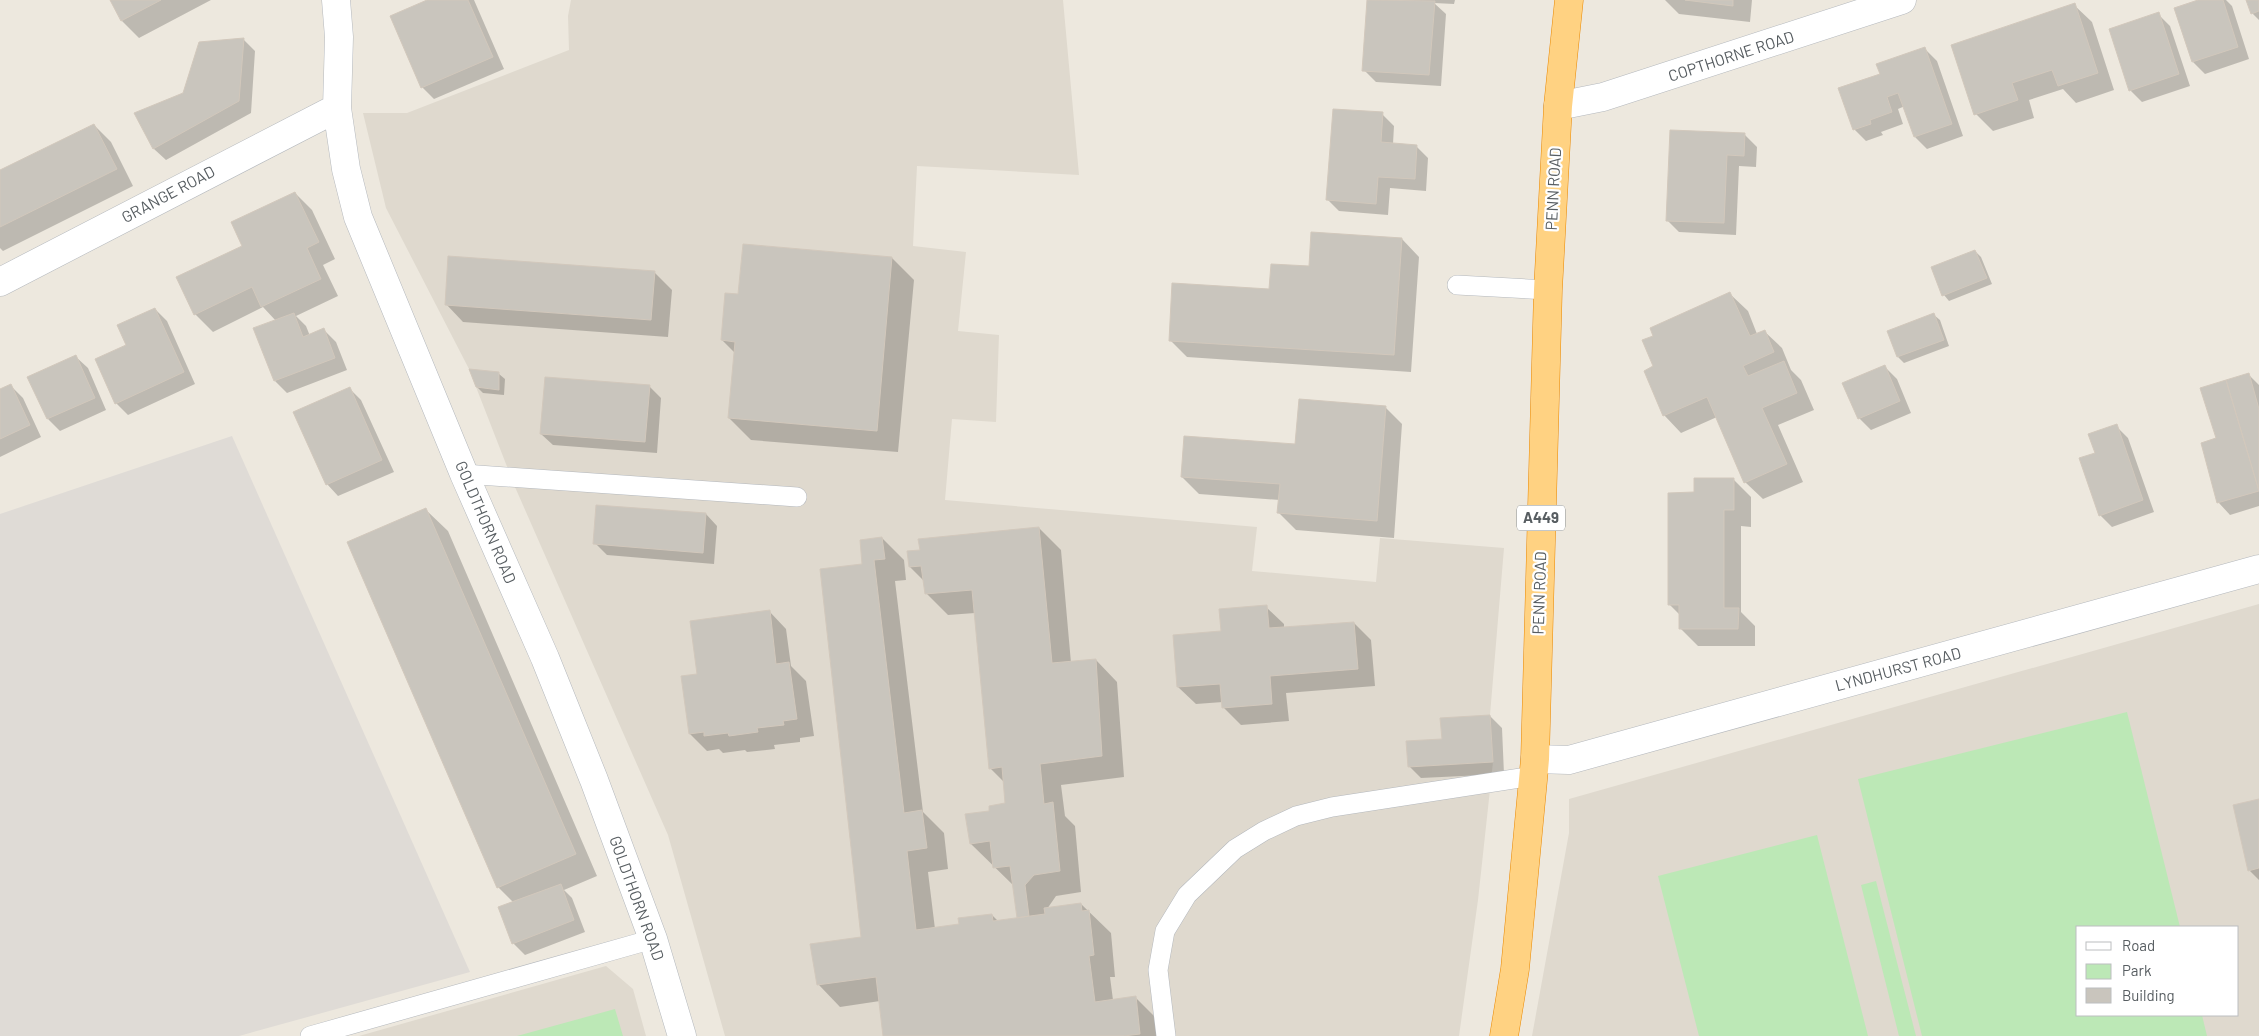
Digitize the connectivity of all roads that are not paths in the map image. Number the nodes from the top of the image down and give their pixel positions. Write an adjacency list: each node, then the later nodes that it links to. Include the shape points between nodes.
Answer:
1 (336, 0): 5 (street, GOLDTHORN ROAD, via 339,37)
2 (1569, 0): 4 (highway, PENN ROAD / A449)
3 (1902, 0): 4 (street, COPTHORNE ROAD, via 1603,97)
4 (1558, 106): 8 (highway, PENN ROAD / A449)
5 (337, 108): 6 (street, GRANGE ROAD); 9 (street, GOLDTHORN ROAD, via 346,169 358,217)
6 (0, 282)
7 (1457, 285): 8 (lane)
8 (1548, 290): 12 (highway, PENN ROAD / A449)
9 (464, 474): 10 (lane); 13 (street, GOLDTHORN ROAD, via 545,658)
10 (798, 497)
11 (2259, 569): 12 (street, LYNDHURST ROAD)
12 (1534, 768): 16 (lane, via 1296,816 1264,830 1235,849 1187,895 1165,931 1158,970); 17 (highway, PENN ROAD / A449, via 1515,969)
13 (654, 939): 14 (lane); 15 (street, GOLDTHORN ROAD)
14 (310, 1036)
15 (682, 1036)
16 (1166, 1036)
17 (1504, 1036)

